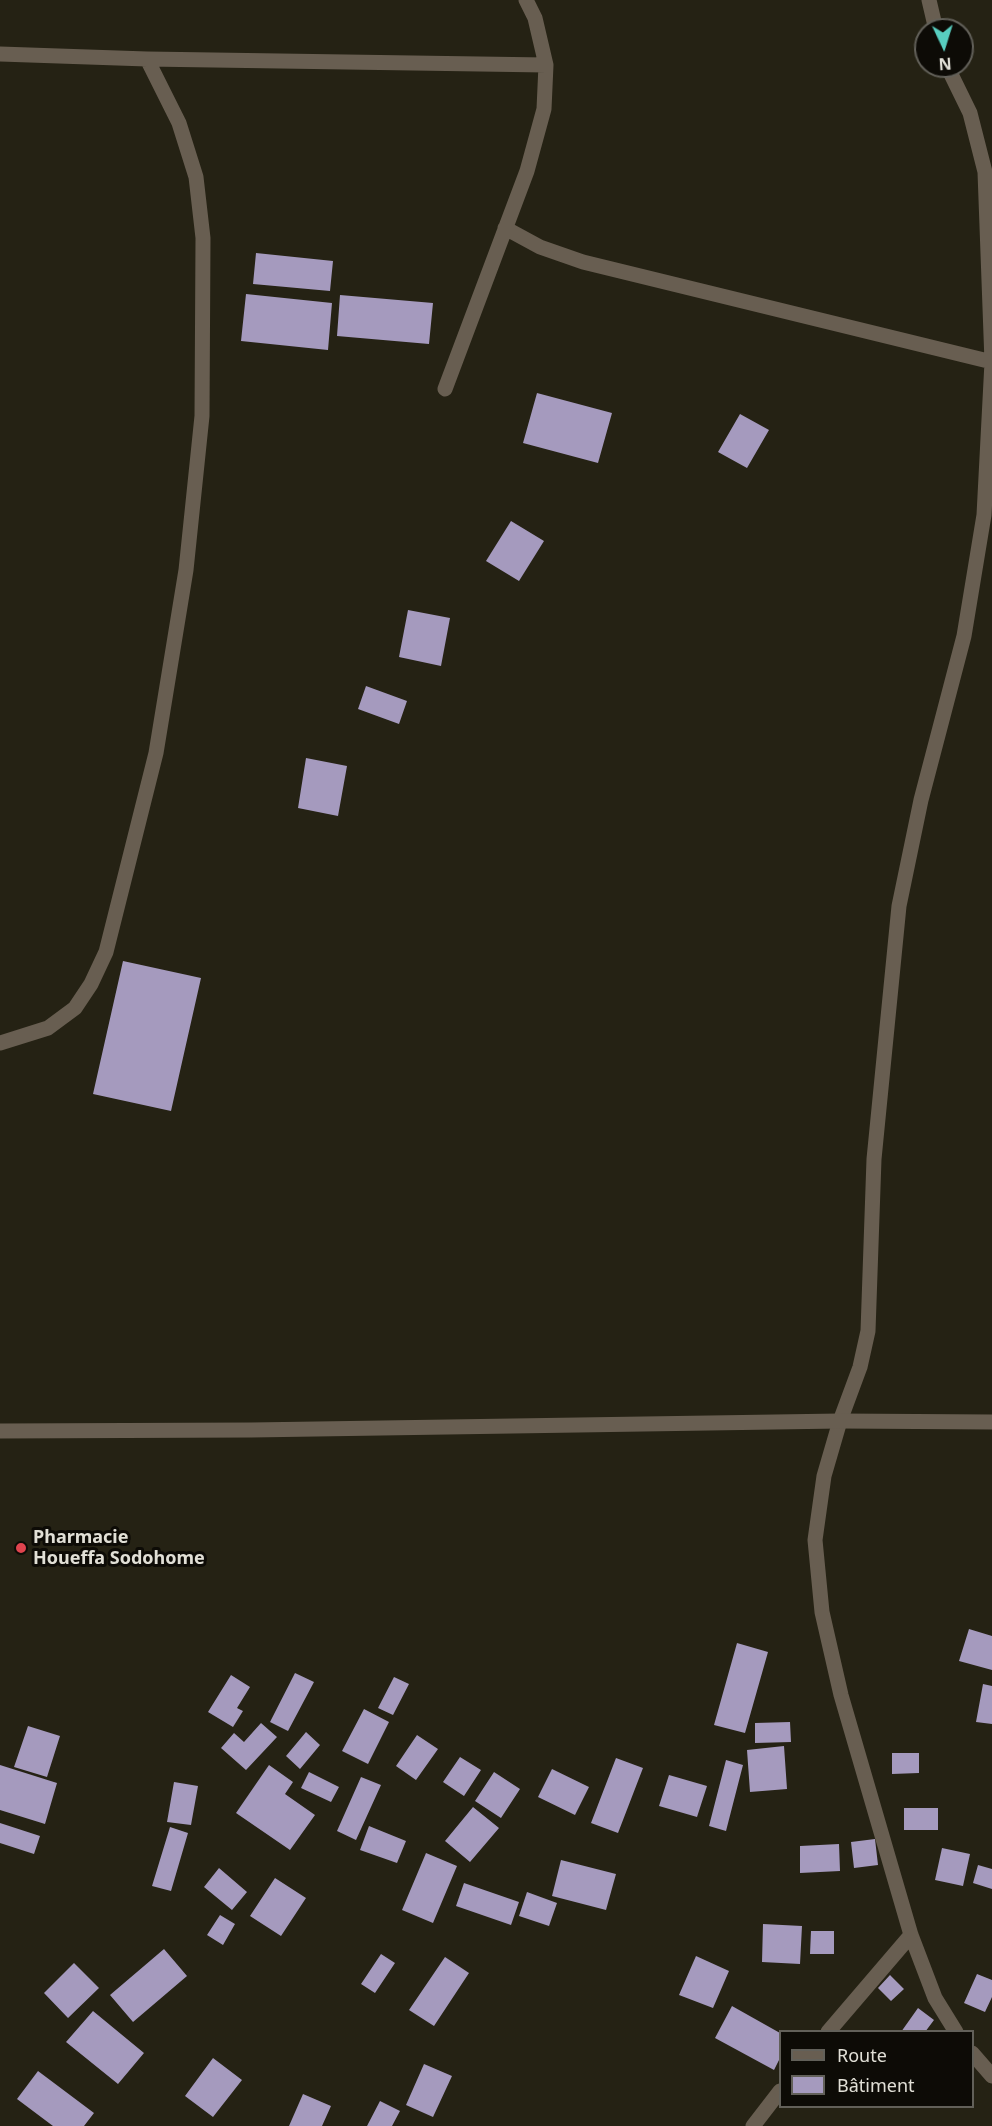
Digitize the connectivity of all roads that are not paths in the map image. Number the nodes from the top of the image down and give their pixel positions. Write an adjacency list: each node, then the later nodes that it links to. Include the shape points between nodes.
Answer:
1 (526, 0): 6 (street, via 535,18)
2 (929, 0): 3 (street)
3 (933, 18)
4 (0, 54): 5 (street)
5 (147, 59): 6 (street); 11 (street, via 179,123 196,177 203,238 202,416 186,570 156,753 106,952 75,1008 48,1028)
6 (546, 65): 8 (street, via 544,109 527,171)
7 (953, 78): 9 (street, via 970,113 985,172)
8 (505, 228): 9 (street, via 540,248 584,262); 10 (street)
9 (992, 362): 12 (street, via 984,515 964,636 921,800 899,906 874,1159 868,1331 860,1367)
10 (445, 389)
11 (0, 1043)
12 (840, 1420): 13 (street); 14 (street); 15 (street, via 824,1476 815,1539 822,1612 841,1695)
13 (992, 1422)
14 (0, 1431)
15 (911, 1935): 16 (street); 17 (street, via 935,1998)
16 (829, 2030)
17 (955, 2030)
18 (974, 2055): 19 (street)
19 (992, 2076)
20 (779, 2092): 21 (street)
21 (753, 2126)

